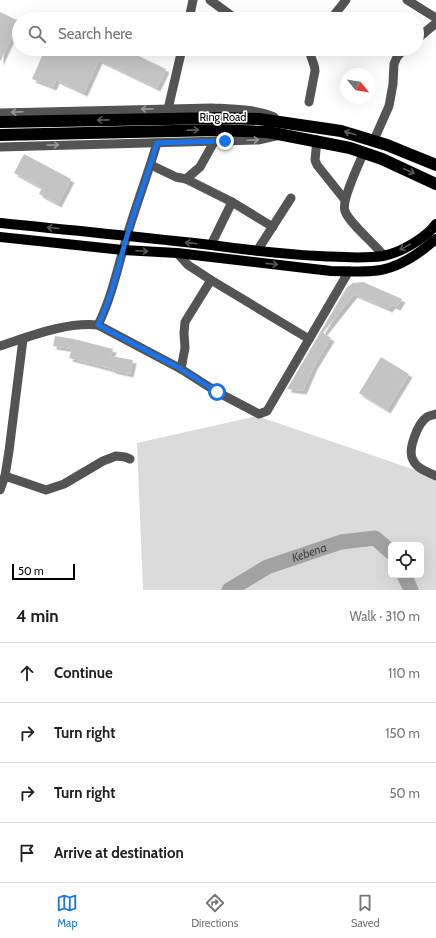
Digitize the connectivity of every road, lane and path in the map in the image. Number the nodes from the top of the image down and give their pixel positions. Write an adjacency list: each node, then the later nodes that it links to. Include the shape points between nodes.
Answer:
1 (193, 0): 5 (street)
2 (210, 0): 6 (street)
3 (346, 0): 7 (street)
4 (407, 0): 8 (street)
5 (190, 12)
6 (226, 12)
7 (337, 12)
8 (436, 18)
9 (436, 23): 10 (street)
10 (424, 33)
11 (180, 56): 15 (street)
12 (311, 56): 14 (street, via 315,70)
13 (398, 56): 22 (street, via 394,64 394,84 389,106)
14 (309, 102)
15 (168, 109): 16 (street, one-way to 16); 17 (street, via 238,110 260,113)
16 (0, 113)
17 (282, 121): 18 (highway, Ring Road, one-way to 18, via 221,118); 22 (highway, Ring Road, one-way to 17, via 341,130)
18 (0, 122)
19 (281, 134): 20 (highway, Ring Road, one-way to 19, via 218,130); 21 (highway, Ring Road); 23 (street, one-way to 19, via 258,140)
20 (0, 135)
21 (317, 140): 26 (highway, Ring Road); 32 (street, via 317,165)
22 (374, 140): 28 (highway, Ring Road)
23 (214, 142): 24 (street); 29 (street, via 200,167)
24 (157, 143): 25 (street, one-way to 24); 27 (street)
25 (0, 147)
26 (364, 152): 30 (highway, Ring Road, one-way to 30); 32 (street)
27 (151, 165): 29 (street); 37 (street)
28 (436, 165)
29 (186, 179): 33 (street)
30 (436, 184)
31 (291, 198): 36 (street)
32 (345, 200): 44 (street, via 344,210 347,215)
33 (232, 202): 36 (street); 40 (street)
34 (0, 223): 37 (main road, one-way to 34)
35 (436, 224): 44 (main road, one-way to 44, via 407,247)
36 (273, 227): 42 (street)
37 (127, 235): 40 (main road, one-way to 37); 41 (street)
38 (0, 237): 41 (main road)
39 (436, 239): 45 (main road, via 412,257 388,268)
40 (211, 245): 42 (main road)
41 (123, 250): 43 (main road, one-way to 43); 47 (street, via 112,292)
42 (257, 251): 44 (main road, via 349,258)
43 (177, 253): 45 (main road, one-way to 45); 46 (street, via 188,265)
44 (384, 256)
45 (349, 271): 49 (street)
46 (211, 280): 49 (street); 51 (street, via 185,322 185,348)
47 (98, 325): 48 (street, via 70,326); 51 (street)
48 (23, 339): 50 (street); 54 (street)
49 (309, 339): 51 (street, via 267,411 259,414)
50 (0, 346)
51 (181, 369)
52 (436, 414): 55 (street, via 428,416 423,421 411,452 416,465)
53 (130, 459): 54 (street, via 116,456 64,484 46,490)
54 (4, 476): 56 (street)
55 (436, 476)
56 (0, 490)

